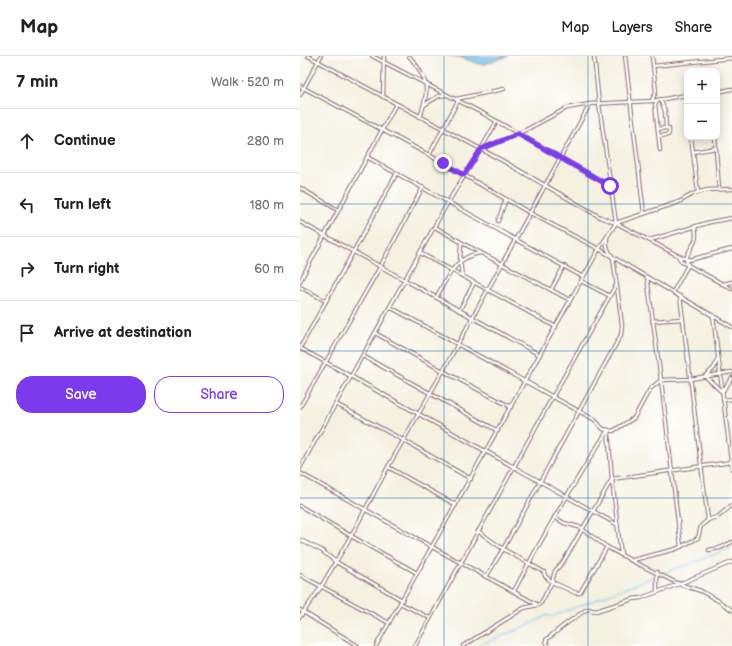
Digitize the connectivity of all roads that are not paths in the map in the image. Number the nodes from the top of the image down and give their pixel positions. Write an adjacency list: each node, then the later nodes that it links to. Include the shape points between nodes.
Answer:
1 (308, 56): 12 (street)
2 (321, 56): 12 (street)
3 (372, 56): 13 (street)
4 (384, 56): 13 (street)
5 (410, 56): 15 (street)
6 (594, 56): 31 (street)
7 (625, 56): 28 (street)
8 (652, 56): 14 (street)
9 (696, 56): 11 (street)
10 (732, 58): 11 (street)
11 (697, 60): 14 (street)
12 (318, 61): 17 (street); 24 (street)
13 (384, 63): 15 (street); 24 (street)
14 (653, 66): 27 (street, via 656,92)
15 (424, 83): 22 (street); 32 (street, via 426,88)
16 (300, 86): 17 (street)
17 (304, 88): 21 (street); 38 (street)
18 (504, 89): 26 (street)
19 (732, 89): 20 (street)
20 (720, 91)
21 (300, 95)
22 (446, 95): 26 (street); 32 (street, via 439,96)
23 (684, 95): 25 (street)
24 (384, 97): 29 (street)
25 (659, 99): 27 (street); 36 (street, via 665,111); 37 (street, via 655,104)
26 (457, 100): 34 (street); 35 (street)
27 (652, 100): 28 (street)
28 (631, 102): 31 (street); 63 (street)
29 (396, 104): 33 (street); 38 (street)
30 (590, 104): 31 (street); 39 (street, via 567,108); 49 (street)
31 (599, 104): 53 (street)
32 (423, 106): 33 (street)
33 (420, 116): 35 (street)
34 (497, 121): 39 (street); 44 (street)
35 (443, 128): 44 (street); 47 (street)
36 (666, 128): 37 (street); 40 (street, via 669,130 668,135)
37 (658, 129): 40 (street)
38 (382, 130): 47 (street); 48 (street)
39 (518, 134): 44 (street); 49 (street)
40 (659, 136): 45 (street)
41 (691, 140): 46 (street)
42 (715, 140): 43 (street)
43 (716, 148): 46 (street); 56 (street)
44 (481, 149): 51 (street); 52 (street)
45 (660, 150)
46 (693, 152): 58 (street)
47 (429, 155): 51 (street)
48 (367, 157): 50 (street); 61 (street)
49 (561, 158): 52 (street); 53 (street)
50 (397, 173): 54 (street); 77 (street)
51 (464, 175): 59 (street); 60 (street)
52 (545, 186): 62 (street); 67 (street, via 600,217)
53 (610, 186): 67 (street)
54 (423, 187): 60 (street); 86 (street)
55 (300, 188): 61 (street)
56 (719, 189): 57 (street); 58 (street)
57 (732, 189)
58 (698, 192): 63 (street, via 679,202)
59 (506, 199): 62 (street); 65 (street)
60 (448, 202): 68 (street); 72 (street)
61 (338, 210): 71 (street)
62 (530, 213): 72 (street); 75 (street)
63 (644, 214): 67 (street)
64 (732, 218): 69 (street)
65 (498, 221)
66 (300, 222): 71 (street)
67 (616, 223): 70 (street); 73 (street)
68 (434, 227): 74 (street); 78 (street)
69 (695, 227): 73 (street); 82 (street, via 696,242)
70 (608, 235): 75 (street); 81 (street, via 606,245)
71 (324, 236): 77 (street); 92 (street)
72 (516, 239): 84 (street); 87 (street)
73 (650, 240): 80 (street)
74 (461, 243): 79 (street); 83 (street)
75 (599, 249): 81 (street); 90 (street)
76 (732, 249): 82 (street)
77 (352, 252): 86 (street); 107 (street)
78 (420, 253): 88 (street); 93 (street)
79 (481, 253): 83 (street, via 472,254); 84 (street)
80 (677, 255): 82 (street); 85 (street)
81 (613, 257): 91 (street); 98 (street)
82 (686, 259): 85 (street)
83 (460, 261): 88 (street); 89 (street)
84 (502, 264): 101 (street); 102 (street)
85 (688, 265): 97 (street); 103 (street)
86 (380, 266): 93 (street); 123 (street)
87 (564, 266): 90 (street); 102 (street)
88 (452, 271): 89 (street); 106 (street)
89 (463, 277): 96 (street)
90 (583, 277): 94 (street)
91 (647, 277): 103 (street); 114 (street)
92 (300, 281)
93 (405, 281): 106 (street); 109 (street)
94 (581, 281): 104 (street); 108 (street)
95 (732, 282): 97 (street)
96 (474, 283): 101 (street); 110 (street)
97 (723, 284): 100 (street)
98 (616, 285): 104 (street); 141 (street, via 621,335)
99 (300, 287): 107 (street)
100 (732, 289)
101 (488, 290): 112 (street); 115 (street)
102 (551, 290): 108 (street)
103 (673, 292): 105 (street)
104 (610, 296): 135 (street)
105 (680, 296): 111 (street); 113 (street)
106 (436, 298): 110 (street)
107 (326, 300): 119 (street)
108 (570, 300): 115 (street)
109 (390, 307): 117 (street); 118 (street)
110 (459, 311): 112 (street)
111 (713, 315): 116 (street); 122 (street)
112 (472, 318): 118 (street); 120 (street)
113 (682, 319): 114 (street); 130 (street)
114 (652, 321): 131 (street)
115 (556, 327): 120 (street)
116 (732, 327)
117 (375, 333): 121 (street); 124 (street)
118 (458, 344): 124 (street); 132 (street)
119 (300, 348): 123 (street)
120 (540, 355): 132 (street)
121 (363, 356): 128 (street); 133 (street)
122 (718, 358): 126 (street); 127 (street, via 714,368)
123 (325, 363): 128 (street); 139 (street)
124 (442, 371): 133 (street); 140 (street)
125 (732, 372): 126 (street)
126 (720, 374): 127 (street); 134 (street)
127 (705, 376): 130 (street); 134 (street)
128 (351, 377): 138 (street); 142 (street)
129 (732, 378): 134 (street)
130 (690, 379): 131 (street); 149 (street)
131 (661, 380): 143 (street, via 650,389 634,418 614,431); 152 (street)
132 (525, 381): 135 (street); 140 (street)
133 (430, 392): 142 (street); 144 (street)
134 (722, 392): 137 (street)
135 (553, 396): 141 (street); 151 (street)
136 (732, 399): 137 (street)
137 (723, 400): 147 (street)
138 (336, 404): 145 (street); 150 (street)
139 (300, 407)
140 (511, 407): 144 (street)
141 (578, 411): 143 (street, via 595,420 603,429); 157 (street)
142 (418, 414): 145 (street); 146 (street)
143 (608, 429): 156 (street); 158 (street)
144 (498, 431): 146 (street)
145 (403, 440): 148 (street); 155 (street)
146 (486, 452): 151 (street); 155 (street)
147 (732, 462): 149 (street); 153 (street)
148 (388, 467): 159 (street); 162 (street)
149 (701, 467): 152 (street); 165 (street)
150 (300, 468)
151 (513, 468): 157 (street); 168 (street)
152 (672, 470): 156 (street); 174 (street)
153 (732, 470)
154 (300, 473): 162 (street)
155 (471, 479): 159 (street)
156 (612, 479): 163 (street); 166 (street)
157 (540, 482): 158 (street); 175 (street)
158 (566, 496): 163 (street); 164 (street)
159 (456, 505): 172 (street)
160 (732, 505): 165 (street, via 719,516)
161 (300, 506): 169 (street)
162 (365, 509): 169 (street); 172 (street)
163 (593, 511): 166 (street); 167 (street)
164 (554, 517): 167 (street); 182 (street)
165 (708, 520): 174 (street, via 701,526 698,538)
166 (618, 526): 177 (street)
167 (583, 529): 173 (street); 187 (street, via 555,571)
168 (478, 531): 175 (street); 180 (street)
169 (351, 536): 179 (street); 184 (street)
170 (300, 540): 179 (street, via 321,550)
171 (732, 542): 176 (street)
172 (432, 547): 180 (street); 184 (street)
173 (607, 547): 177 (street); 187 (street, via 580,593 576,594)
174 (681, 547): 178 (street)
175 (503, 549): 182 (street); 186 (street)
176 (709, 550)
177 (621, 555): 178 (street)
178 (632, 561): 183 (street)
179 (336, 562): 189 (street); 192 (street)
180 (460, 562): 186 (street); 199 (street)
181 (732, 562): 188 (street)
182 (529, 563): 187 (street, via 544,572); 190 (street)
183 (657, 572): 188 (street); 191 (street)
184 (417, 573): 192 (street)
185 (300, 575): 189 (street)
186 (486, 577): 190 (street)
187 (552, 582): 194 (street)
188 (679, 584): 191 (street); 196 (street, via 701,591)
189 (321, 587): 197 (street); 200 (street)
190 (514, 591): 194 (street)
191 (657, 592): 205 (street, via 596,611 587,609 546,640)
192 (402, 600): 193 (street)
193 (400, 603): 199 (street); 200 (street)
194 (538, 605): 204 (street, via 518,611)
195 (300, 610): 197 (street)
196 (732, 610)
197 (304, 612): 198 (street); 201 (street)
198 (300, 617)
199 (430, 618): 203 (street)
200 (389, 623): 202 (street)
201 (358, 646)
202 (376, 646)
203 (415, 646)
204 (463, 646)
205 (548, 646)

